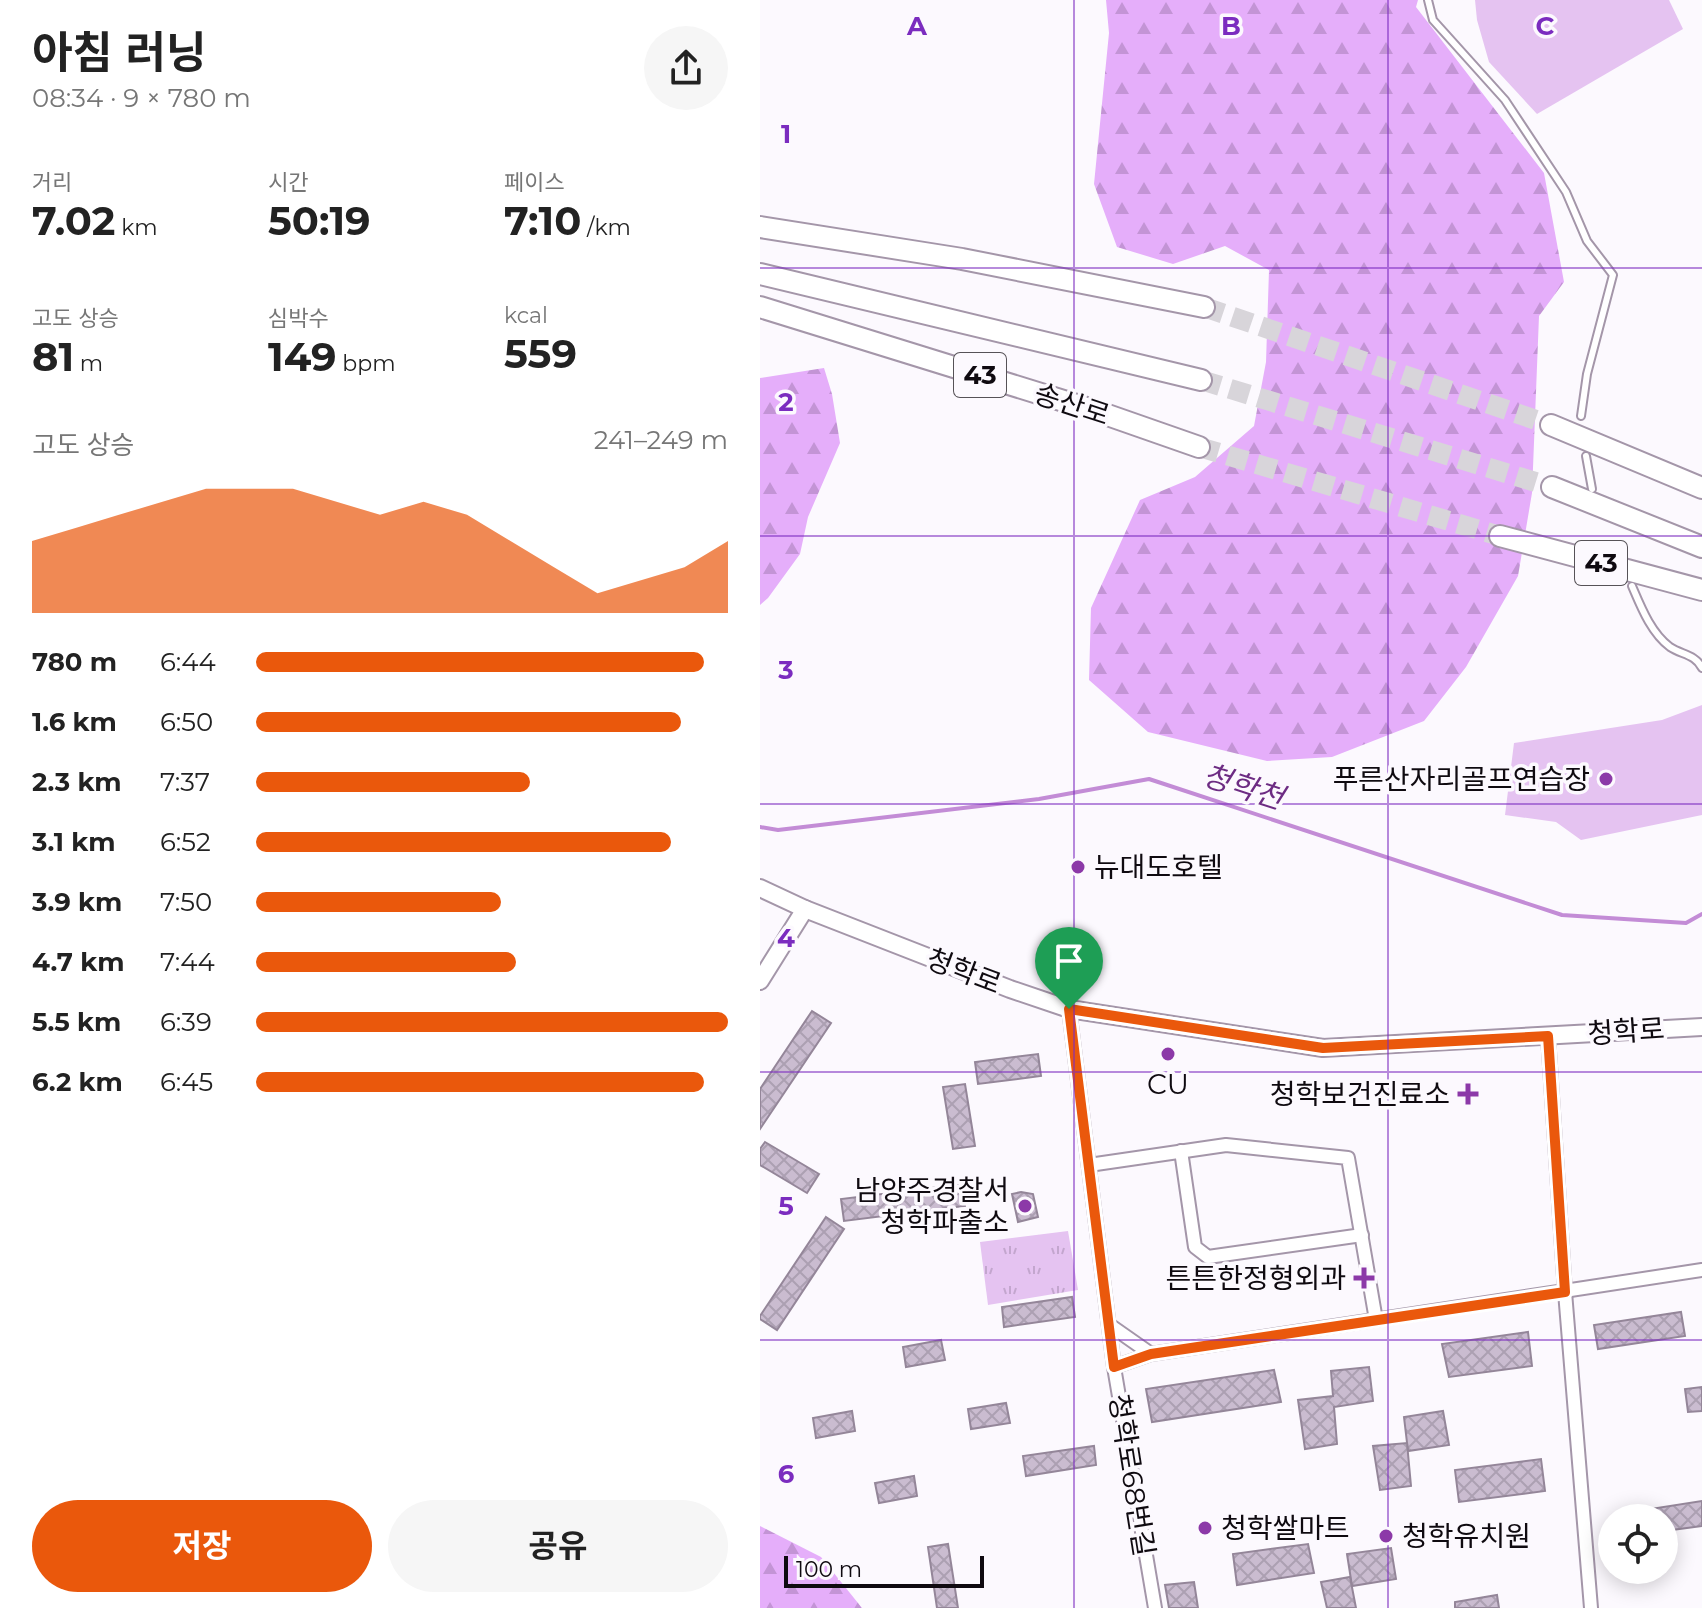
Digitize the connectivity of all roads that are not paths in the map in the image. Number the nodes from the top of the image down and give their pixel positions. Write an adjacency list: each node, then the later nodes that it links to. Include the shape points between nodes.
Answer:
1 (1428, 0): 7 (lane, via 1433,20 1514,113 1566,192 1587,241 1613,275)
2 (760, 227): 5 (main road, via 962,259)
3 (760, 274): 6 (main road, 송산로 / 43)
4 (760, 307): 9 (main road, 송산로 / 43)
5 (1204, 307)
6 (1201, 380)
7 (1581, 416)
8 (1551, 425): 12 (main road)
9 (1199, 447)
10 (1586, 456): 13 (lane)
11 (1552, 487): 15 (main road)
12 (1702, 488)
13 (1592, 489)
14 (1500, 536): 17 (main road, 43)
15 (1702, 547)
16 (1632, 586): 18 (lane, via 1645,618 1669,646 1698,659)
17 (1702, 590)
18 (1702, 668)
19 (760, 888): 20 (street, 청학로)
20 (805, 909): 21 (street); 22 (street, 청학로)
21 (760, 981)
22 (1069, 1009): 24 (street, 청학로, via 1323,1048); 26 (street, 청학로68번길)
23 (1702, 1027): 24 (street, 청학로)
24 (1548, 1036): 29 (street)
25 (1181, 1151): 26 (street); 27 (street, via 1226,1145 1348,1158); 27 (street, via 1195,1247 1208,1257)
26 (1089, 1165): 31 (street, 청학로68번길)
27 (1362, 1235): 30 (street)
28 (1702, 1270): 29 (street)
29 (1565, 1292): 30 (street); 35 (street)
30 (1376, 1320): 32 (street)
31 (1111, 1326): 32 (street); 33 (street, 청학로68번길)
32 (1151, 1354): 33 (street)
33 (1114, 1367): 34 (street, 청학로68번길)
34 (1155, 1608)
35 (1591, 1608)

